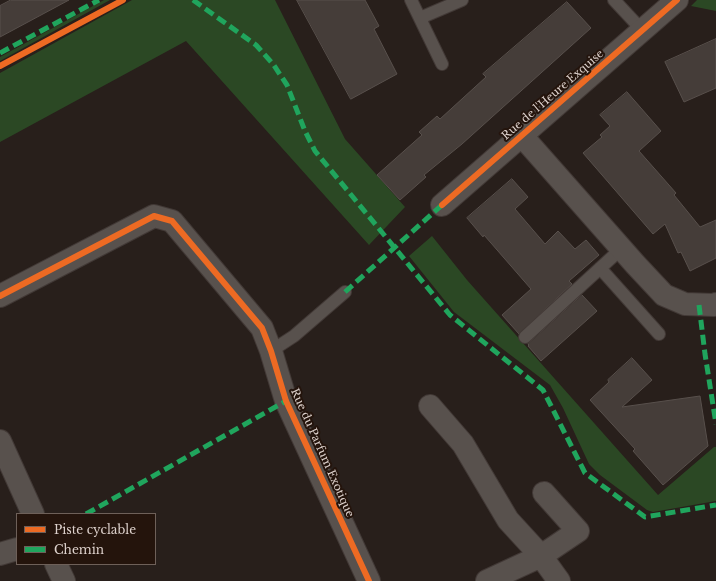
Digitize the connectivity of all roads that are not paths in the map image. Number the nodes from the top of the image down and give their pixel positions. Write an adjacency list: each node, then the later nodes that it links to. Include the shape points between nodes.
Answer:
1 (411, 0): 5 (lane)
2 (462, 0): 5 (lane)
3 (614, 0): 6 (lane)
4 (677, 0): 6 (street, Rue de l'Heure Exquise)
5 (420, 18): 7 (lane)
6 (642, 30): 8 (street, Rue de l'Heure Exquise)
7 (442, 64)
8 (522, 136): 9 (street, Rue de l'Heure Exquise); 10 (street, Rue de l'Heure Exquise)
9 (442, 205)
10 (621, 249): 11 (lane); 14 (street, Rue de l'Heure Exquise, via 664,295 685,304)
11 (600, 268): 15 (lane); 16 (lane)
12 (345, 292): 17 (lane, via 294,336)
13 (0, 296): 17 (street, Rue du Parfum Exotique, via 154,216 172,221 262,328)
14 (716, 304)
15 (659, 334)
16 (525, 337)
17 (271, 351): 27 (street, Rue du Parfum Exotique, via 286,401)
18 (430, 406): 24 (street, via 463,444 508,520)
19 (0, 441): 21 (street)
20 (544, 493): 24 (street, via 578,531)
21 (33, 513)
22 (16, 549): 23 (street)
23 (0, 554)
24 (541, 556): 28 (street); 29 (street)
25 (56, 565): 26 (street)
26 (64, 581)
27 (369, 581)
28 (487, 581)
29 (559, 581)

